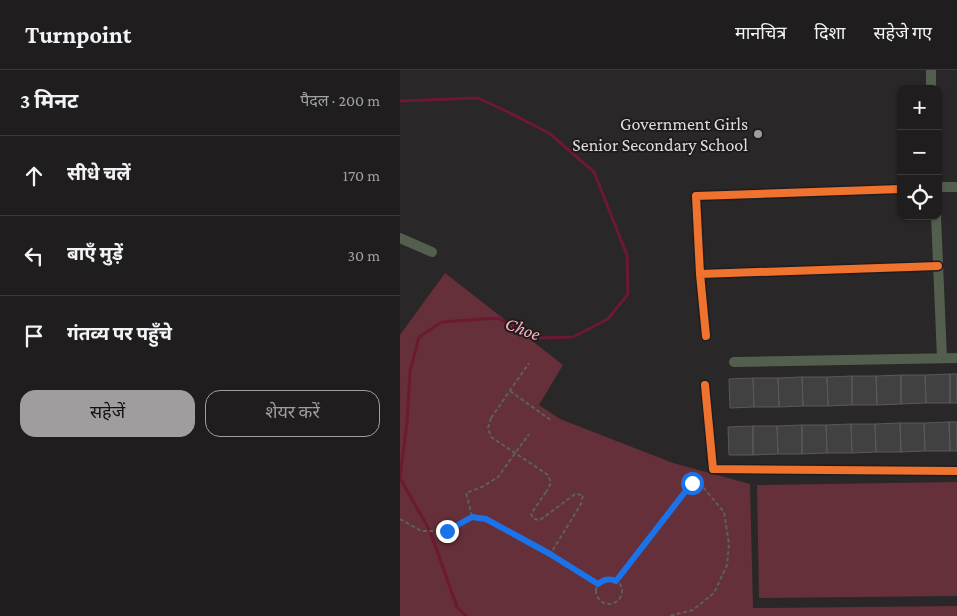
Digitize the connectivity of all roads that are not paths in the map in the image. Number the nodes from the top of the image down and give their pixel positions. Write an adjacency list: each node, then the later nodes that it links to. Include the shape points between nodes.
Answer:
1 (931, 70): 2 (street)
2 (931, 85)
3 (957, 187): 4 (street)
4 (942, 188)
5 (897, 189): 10 (street, via 696,196)
6 (936, 220): 9 (street)
7 (400, 238): 8 (street)
8 (432, 252)
9 (938, 266): 10 (street); 12 (street)
10 (700, 274): 11 (street)
11 (706, 336)
12 (942, 358): 13 (street); 14 (street)
13 (957, 358)
14 (734, 362)
15 (705, 385): 16 (street, via 713,469)
16 (957, 471)

